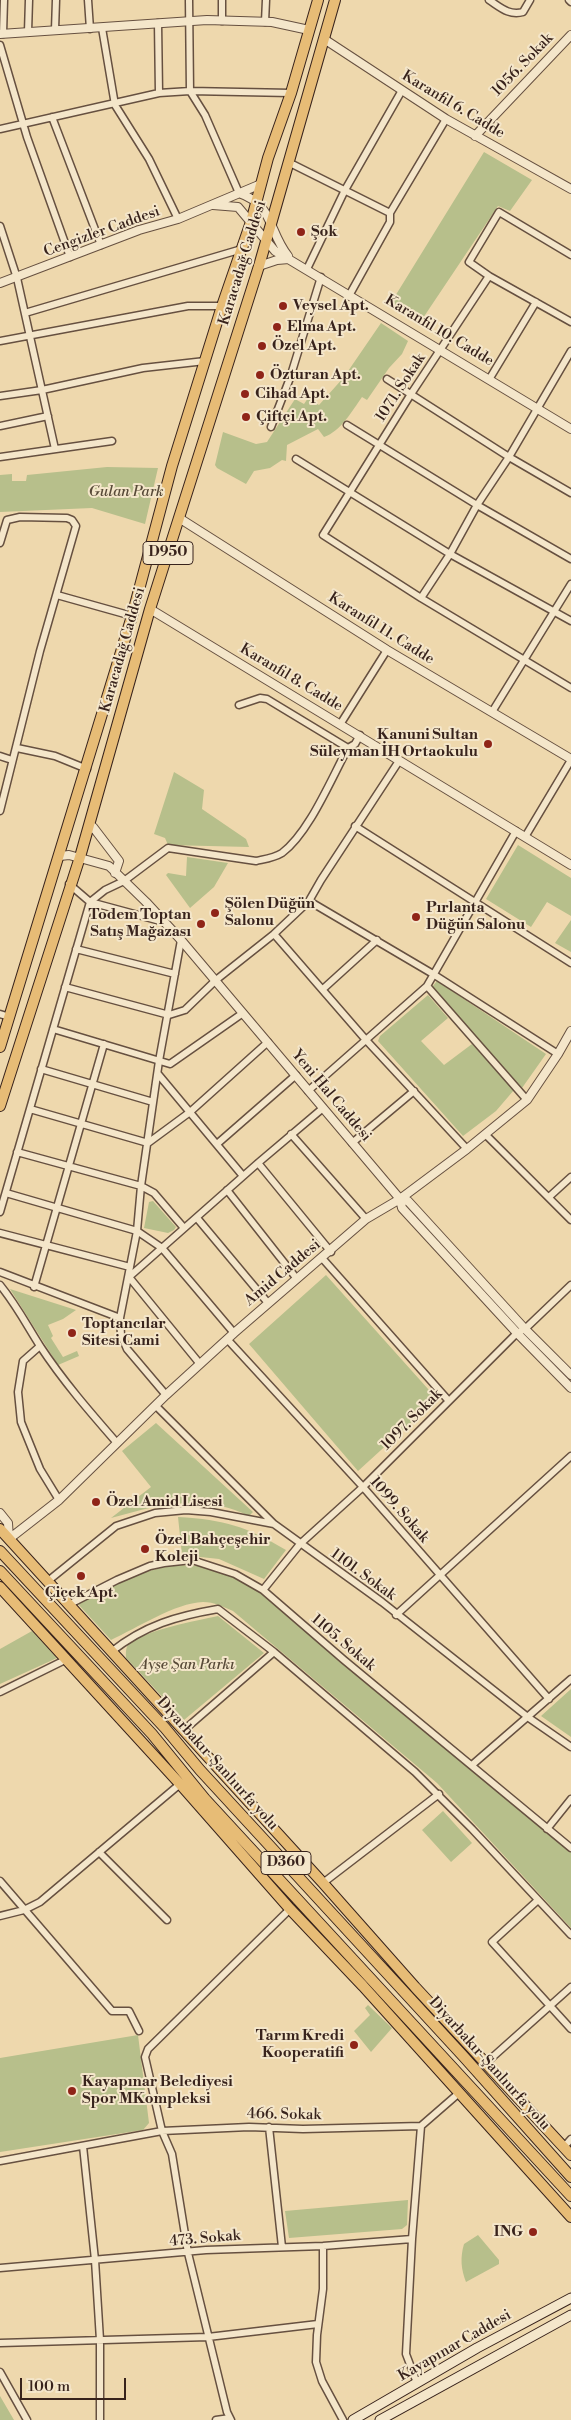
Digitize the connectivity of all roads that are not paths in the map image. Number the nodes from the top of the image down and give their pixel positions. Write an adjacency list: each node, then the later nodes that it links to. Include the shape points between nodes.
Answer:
1 (4, 0): 21 (street)
2 (29, 0): 20 (street)
3 (56, 0): 18 (street)
4 (88, 0): 17 (street)
5 (189, 0): 12 (street)
6 (222, 0): 13 (street)
7 (266, 0): 14 (street)
8 (318, 0): 19 (highway, Karacadağ Caddesi / D950)
9 (335, 0): 23 (highway, Karacadağ Caddesi / D950)
10 (489, 0): 11 (street, via 516,14 522,12)
11 (530, 0)
12 (191, 21): 13 (street); 15 (street); 25 (street)
13 (222, 21): 14 (street)
14 (265, 22): 19 (street)
15 (158, 23): 16 (street); 27 (street)
16 (102, 28): 17 (street); 29 (street)
17 (90, 29): 18 (street)
18 (55, 30): 20 (street)
19 (310, 30): 28 (highway, Karacadağ Caddesi / D950)
20 (28, 32): 21 (street)
21 (2, 34)
22 (571, 35): 34 (street, 1056. Sokak)
23 (324, 40): 26 (street, Karanfil 6. Cadde); 35 (highway, Karacadağ Caddesi / D950)
24 (0, 45): 32 (street)
25 (190, 91): 27 (street); 28 (street); 39 (street, via 205,115)
26 (401, 92): 31 (street, Karanfil 6. Cadde); 38 (street)
27 (159, 93): 29 (street)
28 (291, 93): 36 (highway, Karacadağ Caddesi / D950)
29 (115, 105): 30 (street); 43 (street, via 149,159)
30 (52, 117): 32 (street); 48 (street)
31 (446, 119): 34 (street, Karanfil 6. Cadde); 42 (street)
32 (23, 124): 33 (street); 51 (street)
33 (0, 129)
34 (475, 136): 37 (street, Karanfil 6. Cadde)
35 (288, 162): 38 (street); 45 (highway, Karacadağ Caddesi / D950)
36 (261, 184): 39 (street, Cengizler Caddesi); 40 (highway, Karacadağ Caddesi / D950)
37 (571, 189)
38 (345, 190): 42 (street); 54 (street)
39 (239, 193): 40 (street); 41 (street, Cengizler Caddesi)
40 (256, 201): 44 (highway, Karacadağ Caddesi / D950); 45 (street, Karanfil 10. Cadde)
41 (213, 205): 43 (street, Cengizler Caddesi); 44 (street, Cengizler Caddesi, via 238,207)
42 (390, 213): 59 (street, via 390,222)
43 (178, 219): 48 (street, Cengizler Caddesi)
44 (251, 222): 47 (street, Cengizler Caddesi); 49 (highway, Karacadağ Caddesi / D950)
45 (271, 222): 47 (highway, Karacadağ Caddesi / D950); 52 (street, Karanfil 10. Cadde, via 276,238)
46 (0, 226): 57 (street)
47 (265, 242): 52 (street, Karanfil 10. Cadde); 53 (highway, Karacadağ Caddesi / D950)
48 (101, 245): 51 (street, Cengizler Caddesi)
49 (242, 249): 61 (highway, Karacadağ Caddesi / D950); 62 (street)
50 (571, 255): 55 (street, via 499,212 469,262)
51 (70, 257): 57 (street, Cengizler Caddesi)
52 (291, 259): 53 (street); 54 (street, Karanfil 10. Cadde)
53 (259, 266): 89 (highway, Karacadağ Caddesi / D950)
54 (306, 269): 56 (street, Karanfil 10. Cadde)
55 (489, 276): 60 (street); 66 (street, 1071. Sokak)
56 (321, 277): 59 (street, Karanfil 10. Cadde); 78 (street, via 290,378)
57 (17, 278): 58 (street, Cengizler Caddesi); 62 (street)
58 (0, 283)
59 (350, 294): 66 (street, Karanfil 10. Cadde)
60 (536, 302): 63 (street); 69 (street)
61 (222, 306): 64 (street, via 188,306); 68 (highway, Karacadağ Caddesi / D950)
62 (25, 313): 64 (street)
63 (570, 321)
64 (30, 334): 65 (street); 71 (street)
65 (0, 341)
66 (441, 349): 69 (street, Karanfil 10. Cadde); 72 (street, 1071. Sokak)
67 (571, 351): 74 (street)
68 (205, 361): 71 (street, via 143,368); 98 (highway, Karacadağ Caddesi / D950)
69 (490, 378): 74 (street, Karanfil 10. Cadde)
70 (386, 379): 72 (street)
71 (42, 390): 73 (street); 75 (street)
72 (411, 394): 81 (street, 1071. Sokak); 84 (street)
73 (0, 396)
74 (536, 408): 79 (street, Karanfil 10. Cadde); 84 (street)
75 (48, 416): 77 (street); 82 (street)
76 (347, 425): 81 (street)
77 (0, 426)
78 (271, 427)
79 (571, 429)
80 (112, 441): 82 (street)
81 (380, 445): 86 (street, 1071. Sokak); 88 (street)
82 (55, 449): 83 (street)
83 (0, 457)
84 (508, 457): 87 (street); 88 (street)
85 (296, 459): 86 (street)
86 (351, 492): 91 (street); 95 (street, 1071. Sokak, via 322,535)
87 (571, 493)
88 (477, 505): 91 (street); 92 (street)
89 (179, 518): 96 (highway, Karacadağ Caddesi / D950); 100 (street, Karanfil 11. Cadde)
90 (0, 544): 94 (street, via 7,520 20,517 72,520 76,526)
91 (450, 554): 95 (street); 97 (street)
92 (571, 558)
93 (571, 584): 97 (street)
94 (57, 595): 98 (street); 107 (street)
95 (421, 598): 101 (street)
96 (150, 609): 105 (street, Karanfil 8. Cadde); 115 (highway, Karacadağ Caddesi / D950)
97 (553, 611): 99 (street); 101 (street)
98 (132, 616): 113 (highway, Karacadağ Caddesi / D950)
99 (571, 621)
100 (387, 650): 104 (street, Karanfil 11. Cadde); 105 (street)
101 (523, 660): 102 (street); 104 (street)
102 (571, 688)
103 (239, 705): 108 (street, via 267,699)
104 (492, 712): 111 (street, Karanfil 11. Cadde)
105 (341, 723): 106 (street, Karanfil 8. Cadde)
106 (360, 735): 108 (street); 112 (street, Karanfil 8. Cadde)
107 (16, 748): 110 (street); 113 (street, via 55,756)
108 (348, 748): 124 (street, via 298,838 280,854 256,861 168,848)
109 (0, 756): 110 (street)
110 (12, 760): 114 (street)
111 (571, 760): 118 (street)
112 (399, 761): 116 (street); 117 (street, Karanfil 8. Cadde)
113 (87, 769): 119 (highway, Karacadağ Caddesi / D950)
114 (0, 811)
115 (89, 826): 120 (highway, Karacadağ Caddesi / D950); 123 (street, via 118,861)
116 (355, 826): 126 (street); 128 (street)
117 (516, 831): 118 (street, Karanfil 8. Cadde); 128 (street)
118 (525, 837): 121 (street, Karanfil 8. Cadde)
119 (60, 856): 120 (street, Yeni Hal Caddesi); 122 (highway, Karacadağ Caddesi / D950)
120 (80, 857): 123 (street, Yeni Hal Caddesi, via 109,866); 125 (highway, Karacadağ Caddesi / D950)
121 (571, 865)
122 (55, 871): 125 (highway, via 60,880); 142 (highway, Karacadağ Caddesi / D950)
123 (115, 872): 124 (street, Yeni Hal Caddesi)
124 (124, 881): 127 (street); 129 (street, Yeni Hal Caddesi)
125 (69, 884): 127 (street); 160 (highway, Karacadağ Caddesi / D950)
126 (309, 901): 130 (street); 132 (street)
127 (90, 902): 129 (street); 133 (street)
128 (475, 904): 134 (street); 136 (street)
129 (167, 923): 131 (street, Yeni Hal Caddesi)
130 (274, 934): 137 (street); 140 (street)
131 (181, 940): 135 (street); 137 (street, Yeni Hal Caddesi)
132 (377, 940): 136 (street); 140 (street)
133 (76, 949): 135 (street); 139 (street)
134 (571, 962)
135 (175, 974): 143 (street)
136 (433, 974): 138 (street); 150 (street)
137 (216, 980): 141 (street, Yeni Hal Caddesi); 143 (street, via 184,1010)
138 (427, 986): 146 (street); 158 (street)
139 (65, 987): 143 (street); 144 (street)
140 (322, 989): 146 (street)
141 (243, 1013): 147 (street, Yeni Hal Caddesi); 151 (street, via 178,1061 170,1064)
142 (5, 1015): 149 (highway, Karacadağ Caddesi / D950)
143 (169, 1015): 151 (street)
144 (53, 1029): 148 (street); 152 (street)
145 (571, 1031): 150 (street, Amid Caddesi)
146 (366, 1040): 156 (street); 157 (street)
147 (268, 1042): 154 (street, Yeni Hal Caddesi); 163 (street)
148 (104, 1044): 151 (street); 155 (street)
149 (0, 1047)
150 (558, 1054): 158 (street, Amid Caddesi)
151 (159, 1061): 153 (street)
152 (41, 1070): 155 (street); 162 (street)
153 (158, 1074): 159 (street); 163 (street)
154 (296, 1075): 156 (street, Yeni Hal Caddesi); 169 (street)
155 (93, 1083): 159 (street); 164 (street)
156 (308, 1090): 161 (street, Yeni Hal Caddesi)
157 (414, 1091): 168 (street); 170 (street)
158 (527, 1100): 166 (street, Amid Caddesi)
159 (153, 1102): 167 (street)
160 (0, 1106)
161 (322, 1108): 165 (street); 168 (street, Yeni Hal Caddesi)
162 (30, 1109): 164 (street); 171 (street)
163 (190, 1112): 167 (street); 169 (street)
164 (82, 1125): 167 (street); 173 (street)
165 (291, 1134): 172 (street); 184 (street)
166 (486, 1135): 170 (street, Amid Caddesi); 179 (street)
167 (148, 1143): 176 (street)
168 (352, 1143): 180 (street, Yeni Hal Caddesi)
169 (216, 1144): 174 (street)
170 (466, 1149): 180 (street, Amid Caddesi)
171 (17, 1152): 173 (street); 178 (street)
172 (258, 1163): 174 (street); 191 (street)
173 (69, 1167): 176 (street); 181 (street)
174 (243, 1176): 177 (street)
175 (571, 1177): 179 (street)
176 (141, 1186): 186 (street, via 154,1193); 187 (street)
177 (227, 1190): 183 (street); 196 (street)
178 (6, 1193): 181 (street); 182 (street)
179 (549, 1198): 185 (street)
180 (404, 1200): 184 (street, Amid Caddesi); 202 (street, Yeni Hal Caddesi); 204 (street, via 402,1208)
181 (57, 1207): 187 (street); 189 (street)
182 (0, 1212)
183 (197, 1218): 186 (street); 200 (street)
184 (366, 1220): 191 (street, Amid Caddesi)
185 (571, 1220)
186 (184, 1228): 190 (street)
187 (137, 1231): 190 (street); 193 (street)
188 (0, 1233): 189 (street)
189 (45, 1247): 193 (street); 199 (street)
190 (162, 1248): 195 (street); 203 (street)
191 (331, 1252): 192 (street, Amid Caddesi)
192 (322, 1258): 196 (street, Amid Caddesi); 211 (street)
193 (130, 1267): 195 (street)
194 (0, 1272): 199 (street)
195 (129, 1277): 201 (street); 207 (street)
196 (297, 1279): 200 (street, Amid Caddesi)
197 (0, 1285): 206 (street, via 19,1309)
198 (571, 1285): 202 (street, 1097. Sokak)
199 (34, 1287): 201 (street)
200 (268, 1303): 203 (street, Amid Caddesi)
201 (120, 1318): 210 (street, via 121,1335 127,1349)
202 (525, 1329): 204 (street, 1097. Sokak); 208 (street, Yeni Hal Caddesi)
203 (234, 1333): 205 (street, Amid Caddesi)
204 (517, 1333): 209 (street); 211 (street, 1097. Sokak)
205 (227, 1339): 207 (street, Amid Caddesi); 215 (street, 1099. Sokak)
206 (40, 1346): 213 (street); 216 (street, via 23,1362 18,1392 21,1422 40,1469)
207 (200, 1364): 210 (street, Amid Caddesi)
208 (571, 1375)
209 (571, 1388)
210 (166, 1395): 212 (street, Amid Caddesi)
211 (448, 1400): 215 (street, 1097. Sokak)
212 (156, 1406): 213 (street, Amid Caddesi); 218 (street, 1101. Sokak)
213 (117, 1443): 216 (street, Amid Caddesi)
214 (571, 1456): 224 (street)
215 (363, 1487): 221 (street, 1097. Sokak); 224 (street, 1099. Sokak)
216 (59, 1500): 220 (street, Amid Caddesi)
217 (0, 1513): 220 (street, via 8,1523)
218 (274, 1524): 221 (street, 1101. Sokak); 225 (street, via 211,1512 155,1513 116,1526)
219 (0, 1529): 220 (highway)
220 (9, 1539): 225 (highway)
221 (300, 1544): 227 (street, 1097. Sokak); 229 (street, 1101. Sokak)
222 (0, 1551): 234 (highway, Diyarbakır-Şanlıurfa yolu / D360)
223 (0, 1570): 241 (highway, Diyarbakır-Şanlıurfa yolu / D360)
224 (440, 1576): 229 (street); 236 (street, 1099. Sokak)
225 (48, 1580): 228 (highway)
226 (0, 1587): 232 (highway)
227 (263, 1590): 228 (street, 1105. Sokak, via 236,1574 192,1560 150,1566); 243 (street, 1105. Sokak)
228 (68, 1605): 230 (highway)
229 (396, 1615): 238 (street, 1101. Sokak)
230 (111, 1652): 231 (street, via 143,1629 185,1615 218,1609); 237 (highway)
231 (274, 1652): 240 (street); 245 (street)
232 (67, 1659): 235 (street); 239 (highway)
233 (571, 1679): 236 (street)
234 (125, 1685): 237 (highway); 260 (highway, Diyarbakır-Şanlıurfa yolu / D360)
235 (0, 1692)
236 (549, 1700): 238 (street)
237 (161, 1706): 240 (highway)
238 (529, 1718): 242 (street, 1101. Sokak); 243 (street)
239 (130, 1730): 241 (highway); 244 (highway)
240 (184, 1730): 251 (highway)
241 (152, 1734): 257 (highway, Diyarbakır-Şanlıurfa yolu / D360, via 205,1799)
242 (571, 1747)
243 (472, 1765): 247 (street, 1105. Sokak)
244 (180, 1784): 249 (street); 254 (highway)
245 (439, 1794): 251 (street); 252 (street)
246 (571, 1799): 247 (street)
247 (547, 1829): 248 (street, 1105. Sokak)
248 (571, 1848)
249 (98, 1852): 253 (street, via 40,1902); 256 (street)
250 (0, 1881): 253 (street)
251 (323, 1883): 258 (highway)
252 (538, 1900): 259 (street); 263 (street, via 492,1942)
253 (24, 1910): 255 (street); 265 (street, via 112,2010 129,2011)
254 (290, 1910): 261 (highway); 270 (street, via 148,2048 145,2057)
255 (0, 1916)
256 (168, 1920)
257 (324, 1928): 261 (highway); 275 (highway, Diyarbakır-Şanlıurfa yolu / D360)
258 (367, 1932): 260 (highway); 266 (highway)
259 (571, 1935)
260 (385, 1971): 274 (highway, Diyarbakır-Şanlıurfa yolu / D360)
261 (363, 1986): 267 (highway)
262 (571, 1987): 263 (street)
263 (551, 2007): 264 (street); 266 (street)
264 (571, 2029)
265 (140, 2031)
266 (486, 2063): 272 (highway)
267 (459, 2093): 268 (street); 276 (highway)
268 (421, 2126): 269 (street, 466. Sokak); 277 (street)
269 (269, 2128): 270 (street, 466. Sokak); 279 (street)
270 (162, 2131): 271 (street, 466. Sokak); 280 (street, via 172,2154)
271 (83, 2146): 273 (street, 466. Sokak); 281 (street)
272 (569, 2147)
273 (0, 2161)
274 (571, 2177)
275 (571, 2196)
276 (571, 2217)
277 (412, 2238): 278 (street, 473. Sokak); 290 (street, via 406,2354)
278 (323, 2246): 279 (street, 473. Sokak); 285 (street, via 323,2289)
279 (282, 2247): 280 (street, 473. Sokak)
280 (188, 2253): 281 (street, 473. Sokak); 286 (street)
281 (95, 2260): 282 (street, 473. Sokak); 287 (street)
282 (0, 2268)
283 (571, 2298): 290 (main road, Kayapınar Caddesi)
284 (571, 2315): 297 (main road, Kayapınar Caddesi)
285 (318, 2324): 286 (street); 295 (street, via 318,2370)
286 (208, 2337): 287 (street); 291 (street)
287 (100, 2340): 288 (street); 293 (street)
288 (0, 2343)
289 (0, 2372): 292 (street)
290 (417, 2383): 296 (main road, Kayapınar Caddesi)
291 (231, 2419): 294 (street)
292 (28, 2420)
293 (100, 2420)
294 (216, 2420)
295 (343, 2420)
296 (353, 2420)
297 (380, 2420)

